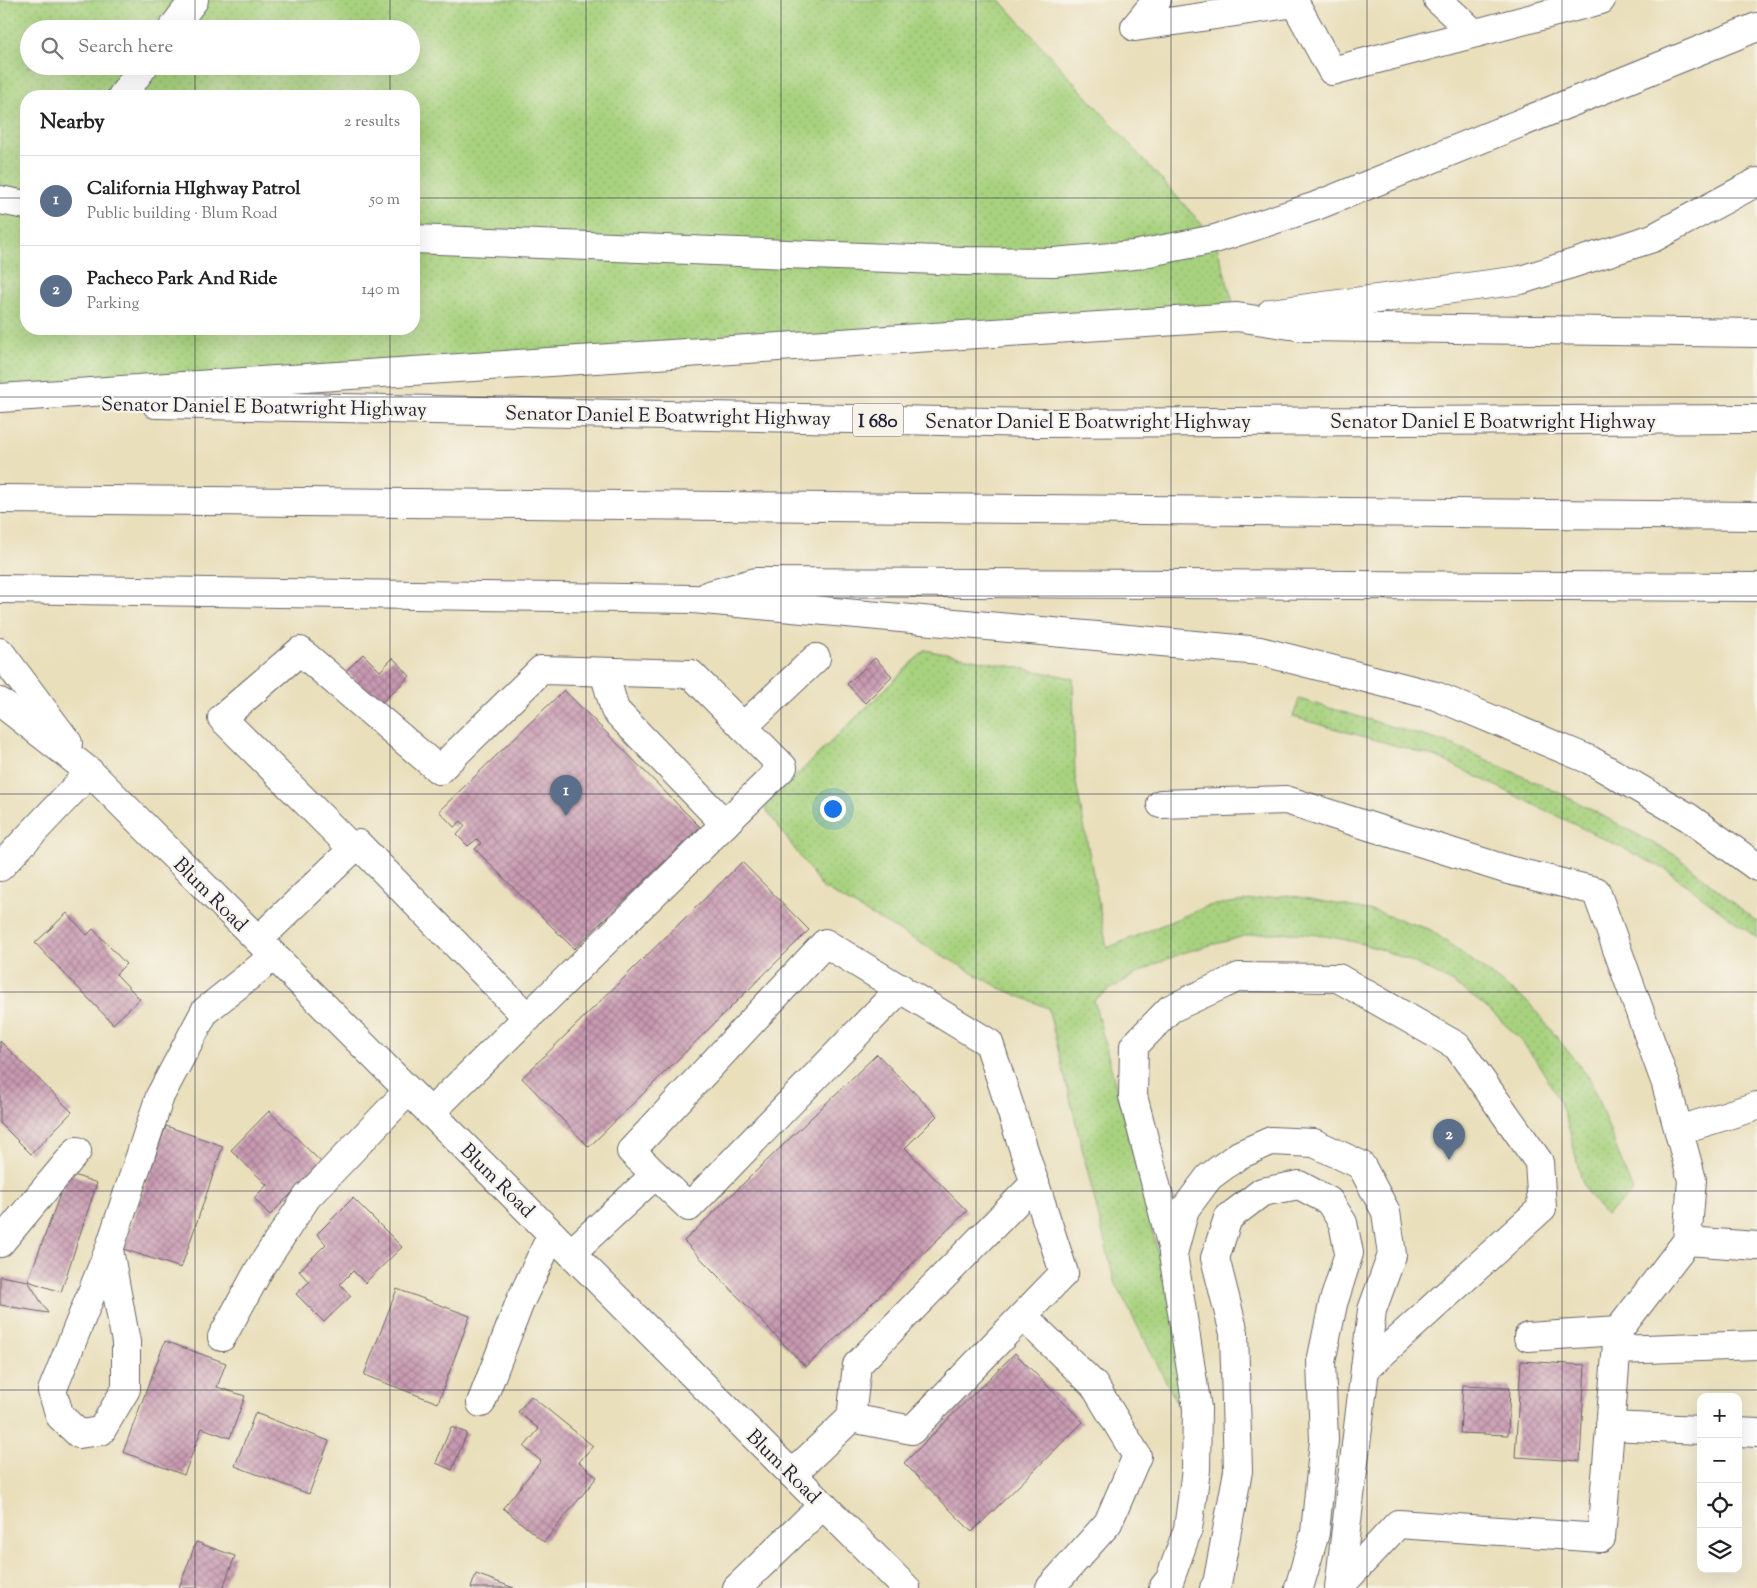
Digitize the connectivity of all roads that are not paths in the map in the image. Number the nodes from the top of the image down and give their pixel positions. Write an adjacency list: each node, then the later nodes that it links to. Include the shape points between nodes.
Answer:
1 (194, 0): 5 (main road)
2 (1157, 0): 7 (main road, via 1135,27 1295,3 1332,71)
3 (1438, 0): 7 (main road)
4 (1601, 0): 7 (main road)
5 (179, 20)
6 (1757, 27): 13 (main road, via 1316,206 1215,239 1134,255 1054,262 963,261)
7 (1474, 33)
8 (137, 75): 9 (main road)
9 (126, 90)
10 (1757, 182): 14 (main road, via 1653,238 1522,280)
11 (0, 200): 12 (main road)
12 (20, 204)
13 (420, 239)
14 (1237, 317): 15 (main road, via 1304,327); 16 (main road)
15 (1757, 333)
16 (0, 399): 17 (main road, Senator Daniel E Boatwright Highway / I 680, via 1036,423)
17 (1757, 419)
18 (0, 499): 19 (main road)
19 (1757, 516)
20 (1757, 587): 22 (main road, via 756,582)
21 (0, 589): 22 (main road)
22 (694, 599): 33 (main road, via 1260,651 1436,696 1590,760 1688,816)
23 (0, 652): 28 (main road, Blum Road)
24 (816, 658): 27 (main road)
25 (604, 672): 27 (main road, via 691,674); 30 (main road, via 615,710); 31 (main road, via 541,670 439,770 300,651 222,718)
26 (0, 702): 28 (main road, Blum Road)
27 (743, 727): 30 (main road, via 783,767)
28 (90, 772): 32 (main road); 34 (main road, Blum Road)
29 (1161, 804): 40 (main road, via 1286,800 1508,870 1596,891 1666,1084)
30 (725, 824): 36 (main road)
31 (353, 849): 34 (main road); 36 (main road, via 358,844)
32 (0, 867)
33 (1757, 867)
34 (266, 948): 37 (main road, Blum Road); 48 (main road, via 205,1011 160,1096)
35 (901, 988): 42 (main road, via 689,1207); 42 (main road, via 825,943 631,1151); 43 (main road, via 989,1043)
36 (528, 1018): 39 (main road)
37 (408, 1091): 39 (main road, Blum Road); 51 (main road, via 307,1197 259,1270)
38 (1757, 1106): 40 (main road)
39 (430, 1113): 46 (main road, Blum Road)
40 (1679, 1130): 44 (main road, via 1692,1180)
41 (77, 1151): 45 (main road)
42 (655, 1175): 46 (main road)
43 (1035, 1183): 50 (main road, via 1064,1273); 57 (main road, via 857,1365)
44 (1688, 1241): 47 (main road); 53 (main road)
45 (0, 1243)
46 (562, 1244): 56 (main road, via 520,1302); 62 (main road, Blum Road)
47 (1757, 1246)
48 (109, 1250): 48 (main road, via 52,1391 60,1416 79,1434 101,1431 126,1389 126,1342)
49 (1173, 1254): 55 (main road, via 1185,1210 1209,1177 1239,1155 1271,1141 1314,1143 1361,1166 1386,1212 1392,1255 1372,1310); 55 (main road, via 1133,1096 1134,1046 1170,1009 1239,977 1338,978 1457,1046 1539,1162 1542,1208); 68 (main road, via 1197,1408 1196,1470 1188,1529 1170,1578)
50 (1022, 1316): 57 (main road, via 912,1430); 67 (main road, via 1094,1385 1137,1456 1108,1523)
51 (222, 1337)
52 (1528, 1337): 53 (main road)
53 (1617, 1340): 54 (main road); 58 (main road)
54 (1757, 1345)
55 (1365, 1369): 64 (main road)
56 (481, 1403)
57 (851, 1418): 62 (main road)
58 (1610, 1426): 59 (main road); 64 (main road, via 1601,1538 1398,1524)
59 (1697, 1430)
60 (1742, 1432): 61 (main road)
61 (1757, 1433)
62 (792, 1474): 63 (main road, Blum Road)
63 (823, 1505): 65 (main road); 66 (main road, Blum Road)
64 (1340, 1587)
65 (737, 1588)
66 (906, 1588)
67 (1050, 1588)
68 (1163, 1588)
69 (1214, 1588): 70 (main road, via 1238,1471 1234,1333 1215,1258 1228,1218 1262,1192 1299,1185 1329,1201 1343,1223 1349,1253 1321,1362 1324,1440 1315,1533)
70 (1299, 1588)

